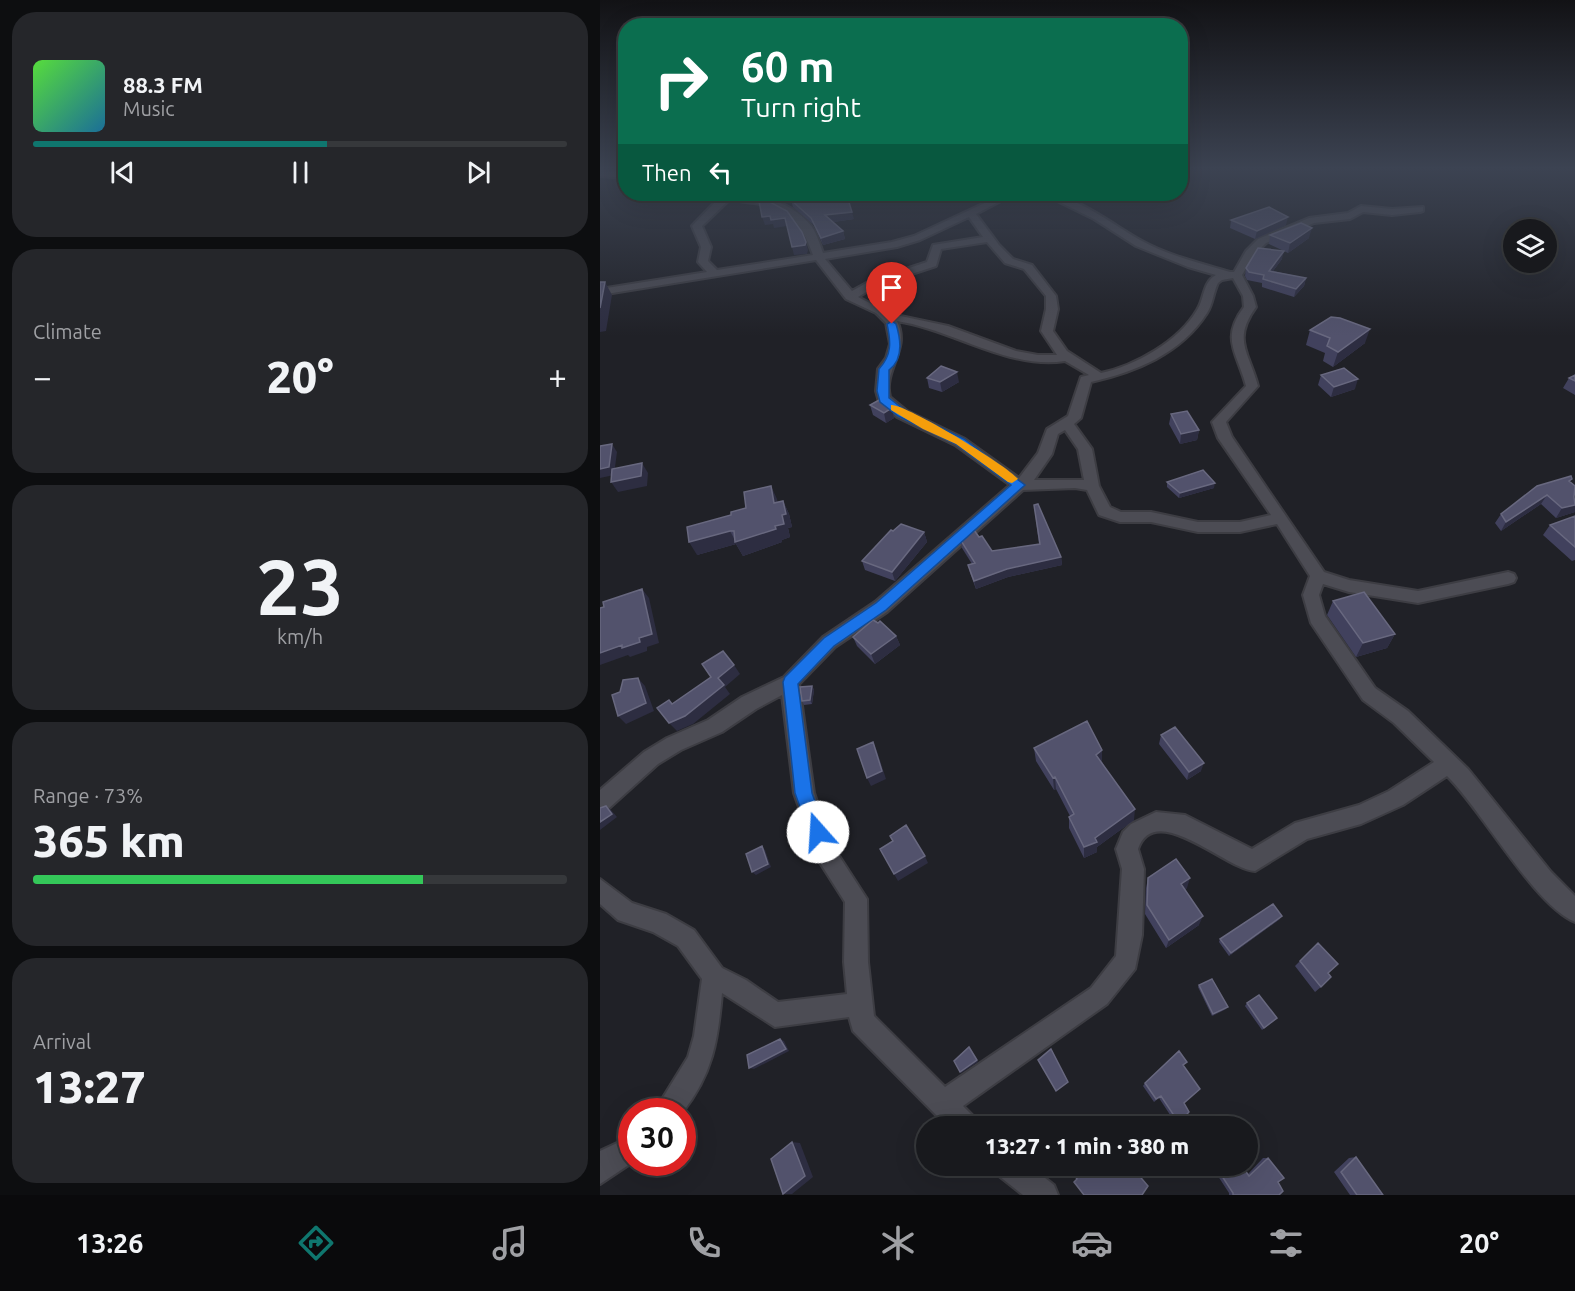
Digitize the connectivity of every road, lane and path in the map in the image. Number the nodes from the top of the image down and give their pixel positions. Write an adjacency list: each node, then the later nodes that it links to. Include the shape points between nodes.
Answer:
1 (699, 224): 9 (street, via 706,247 703,262)
2 (804, 224): 8 (street)
3 (944, 224): 8 (street, via 909,240)
4 (978, 224): 7 (street)
5 (1107, 224): 10 (street, via 1140,244)
6 (1303, 224): 10 (street, via 1262,240)
7 (989, 239): 12 (street, via 937,247 932,264 874,283); 14 (street, via 1009,261 1028,267 1051,296 1047,331)
8 (819, 256): 9 (street); 12 (street)
9 (714, 273): 11 (street)
10 (1223, 275): 15 (street, via 1207,292 1201,314 1167,346 1127,370); 19 (street, via 1248,296 1250,307 1236,325 1236,340 1252,386 1227,408 1219,422 1225,438)
11 (600, 292)
12 (850, 297): 13 (street)
13 (888, 317): 14 (street, via 959,333 1014,355 1055,360); 17 (street, via 896,343 891,364 884,369 884,399 902,414 960,442)
14 (1065, 357): 15 (street, via 1088,366)
15 (1098, 376): 16 (street, via 1085,380 1074,418)
16 (1067, 423): 17 (street, via 1052,432 1045,454); 18 (street, via 1085,449)
17 (1019, 485): 18 (street); 22 (street, via 881,607 829,642)
18 (1092, 486): 19 (street, via 1104,511 1120,517 1151,517 1198,527 1240,527)
19 (1281, 518): 20 (street)
20 (1318, 576): 21 (street, via 1349,586 1418,597); 23 (street, via 1311,595 1317,618 1348,666 1369,694 1401,717)
21 (1508, 578)
22 (790, 682): 24 (street, via 651,758); 28 (street, via 804,793 824,851 856,899)
23 (1450, 766): 26 (street, via 1543,880); 30 (street, via 1361,814 1302,830 1255,860 1248,860 1185,825 1156,822 1138,831 1127,849 1132,869 1127,962 1099,996)
24 (600, 803)
25 (600, 890): 27 (street, via 626,912 658,922 686,938)
26 (1575, 911)
27 (714, 976): 28 (street, via 775,1015); 29 (street, via 705,1047)
28 (860, 1004): 30 (street, via 862,1022)
29 (679, 1098)
30 (943, 1104): 31 (street)
31 (955, 1116)
32 (618, 1156): 33 (street)
33 (600, 1170)
34 (1021, 1176): 35 (street)
35 (1044, 1195)

